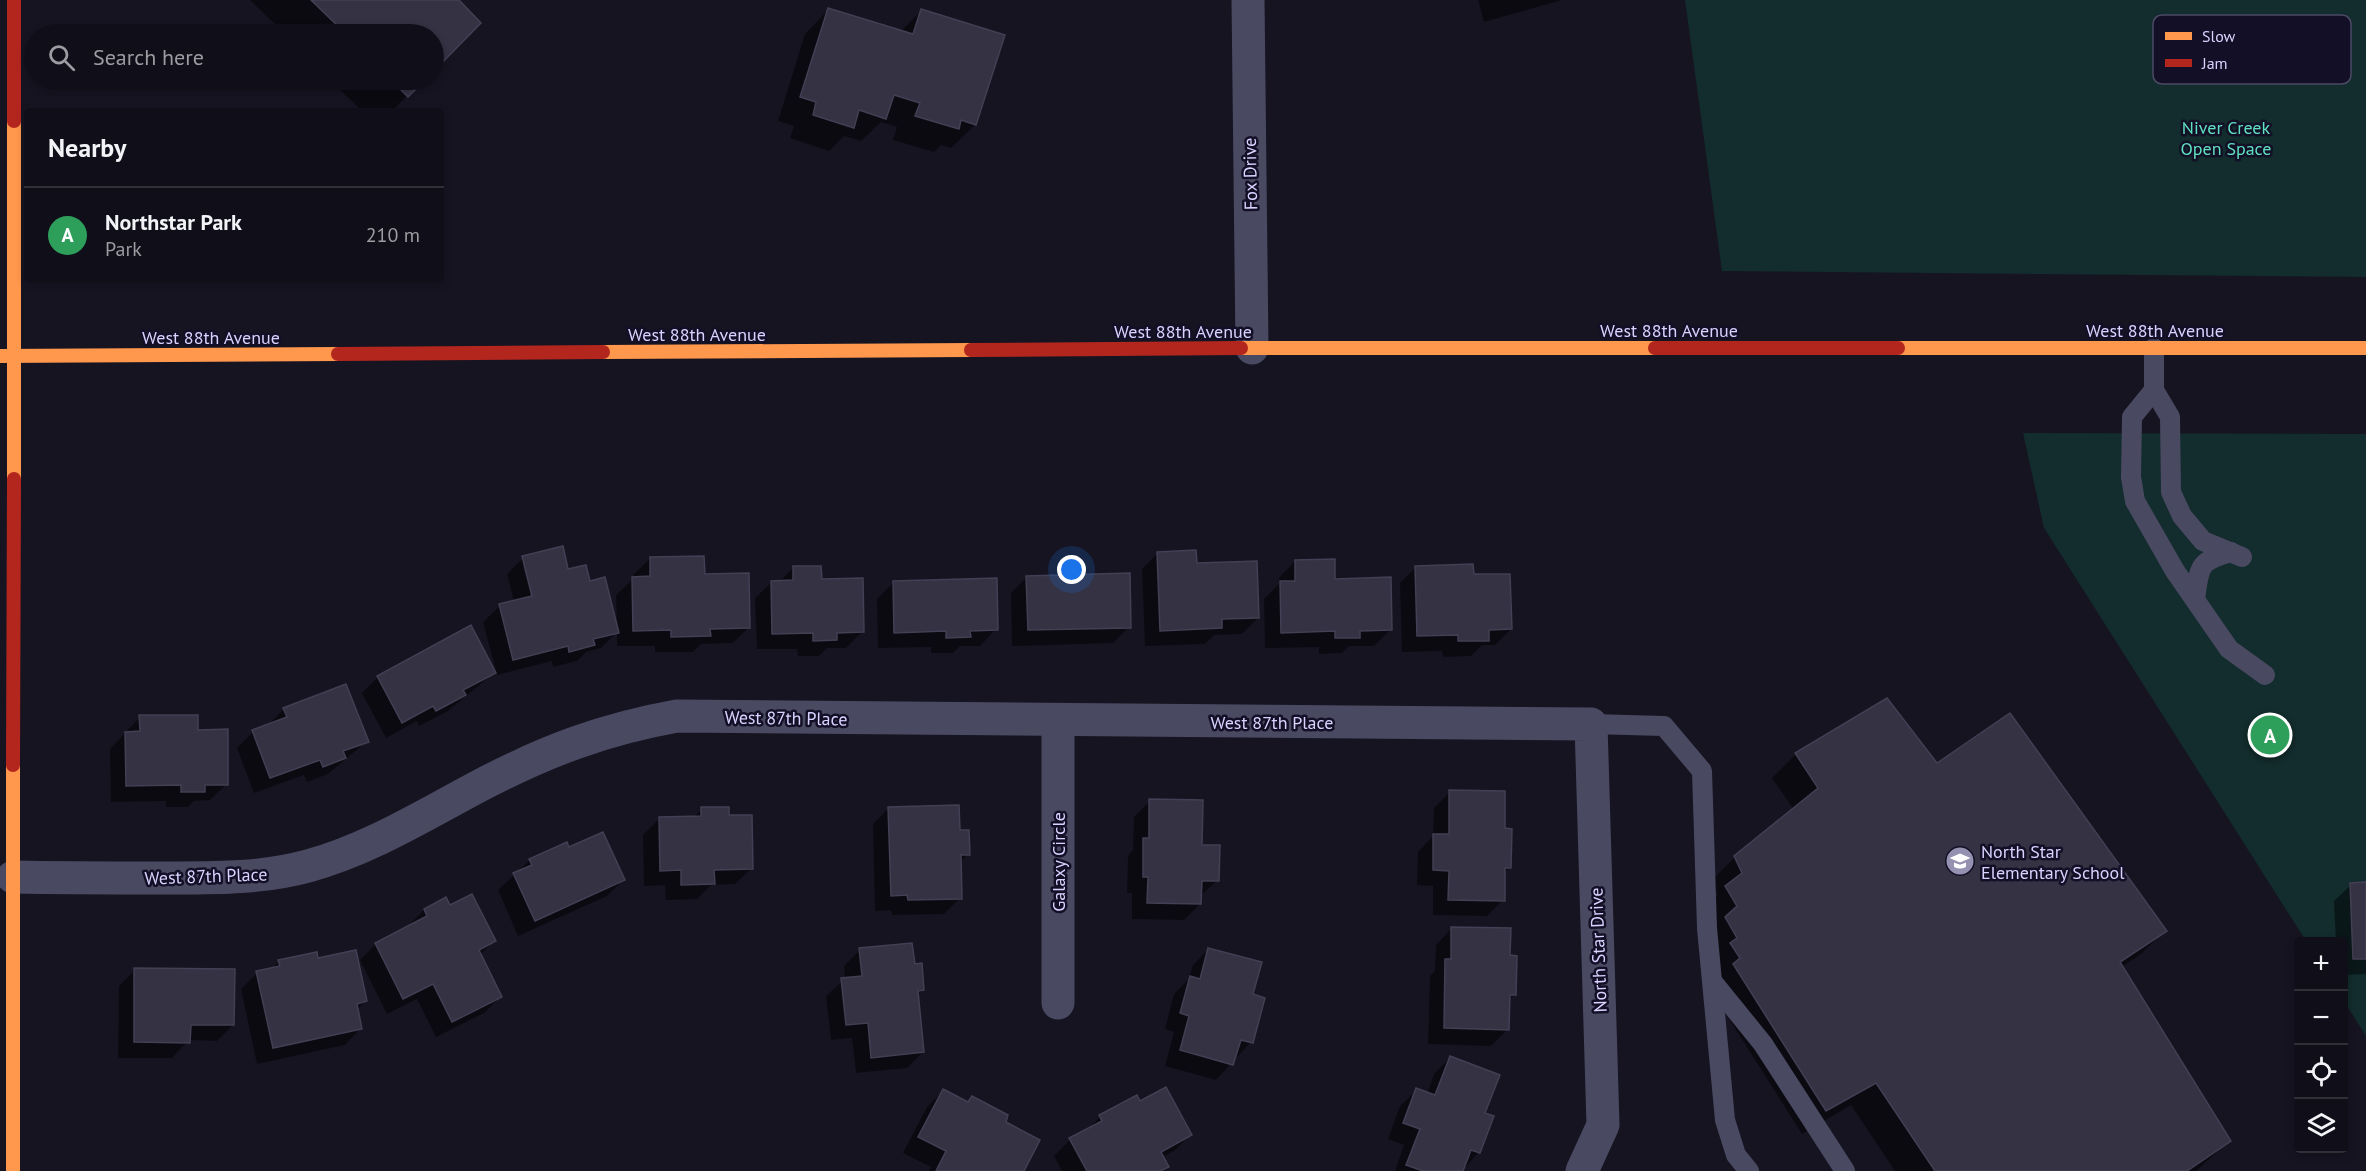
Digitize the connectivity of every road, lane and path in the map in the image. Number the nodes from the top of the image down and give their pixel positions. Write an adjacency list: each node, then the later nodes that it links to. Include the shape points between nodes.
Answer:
1 (14, 0): 7 (main road)
2 (1248, 0): 3 (street, Fox Drive)
3 (1252, 348): 4 (main road, West 88th Avenue); 7 (main road, West 88th Avenue)
4 (2154, 348): 5 (main road, West 88th Avenue); 8 (lane)
5 (2366, 348)
6 (0, 356): 7 (main road, West 88th Avenue)
7 (15, 356): 13 (main road)
8 (2154, 390): 9 (lane, via 2132,417 2131,477 2135,501); 9 (lane, via 2170,417 2171,492 2182,516 2203,541 2237,555 2209,559 2199,571)
9 (2195, 599): 10 (lane, via 2229,649)
10 (2265, 675)
11 (1058, 721): 12 (street, West 87th Place); 13 (street, West 87th Place, via 677,717 625,725 584,738 482,784 376,842 268,876); 15 (street, Galaxy Circle)
12 (1591, 724): 14 (lane, via 1664,726 1702,771); 17 (street, North Star Drive, via 1603,1125)
13 (13, 877): 16 (main road)
14 (1712, 981): 18 (lane, via 1725,1120 1736,1155); 19 (lane, via 1763,1044)
15 (1058, 1003)
16 (13, 1171)
17 (1582, 1171)
18 (1749, 1171)
19 (1845, 1171)

